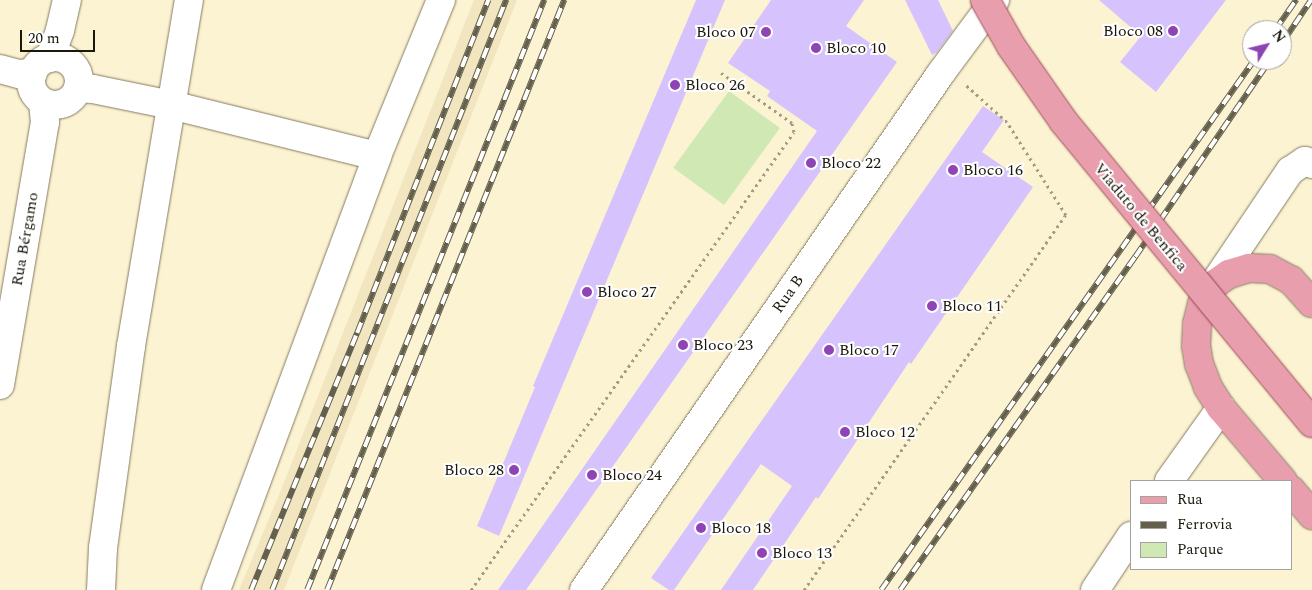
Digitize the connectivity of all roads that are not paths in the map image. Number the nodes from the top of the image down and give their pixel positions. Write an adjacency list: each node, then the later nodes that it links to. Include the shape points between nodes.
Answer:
1 (67, 0): 6 (street, Rua Bérgamo, via 60,30)
2 (189, 0): 8 (street)
3 (441, 0): 9 (street)
4 (985, 0): 16 (main road, Viaduto de Benfica, bridge, via 1011,46 1064,122)
5 (995, 0): 24 (street, Rua B)
6 (37, 83): 7 (street, via 62,105); 7 (street, via 68,61); 13 (street, Rua Bérgamo)
7 (83, 86): 8 (street)
8 (170, 105): 9 (street); 22 (street, via 130,346)
9 (377, 156): 23 (street)
10 (1312, 164): 11 (street, via 1305,161 1290,171)
11 (1213, 285): 12 (main road, via 1229,274 1249,268 1270,269 1291,280); 15 (main road, via 1202,304 1196,346 1199,364)
12 (1312, 303)
13 (4, 341): 14 (street, Rua Bérgamo)
14 (0, 385)
15 (1220, 408): 17 (street); 18 (main road)
16 (1312, 423)
17 (1170, 480)
18 (1283, 480)
19 (1292, 491): 20 (main road)
20 (1312, 515)
21 (1130, 538): 25 (street)
22 (101, 590)
23 (216, 590)
24 (584, 590)
25 (1095, 590)

